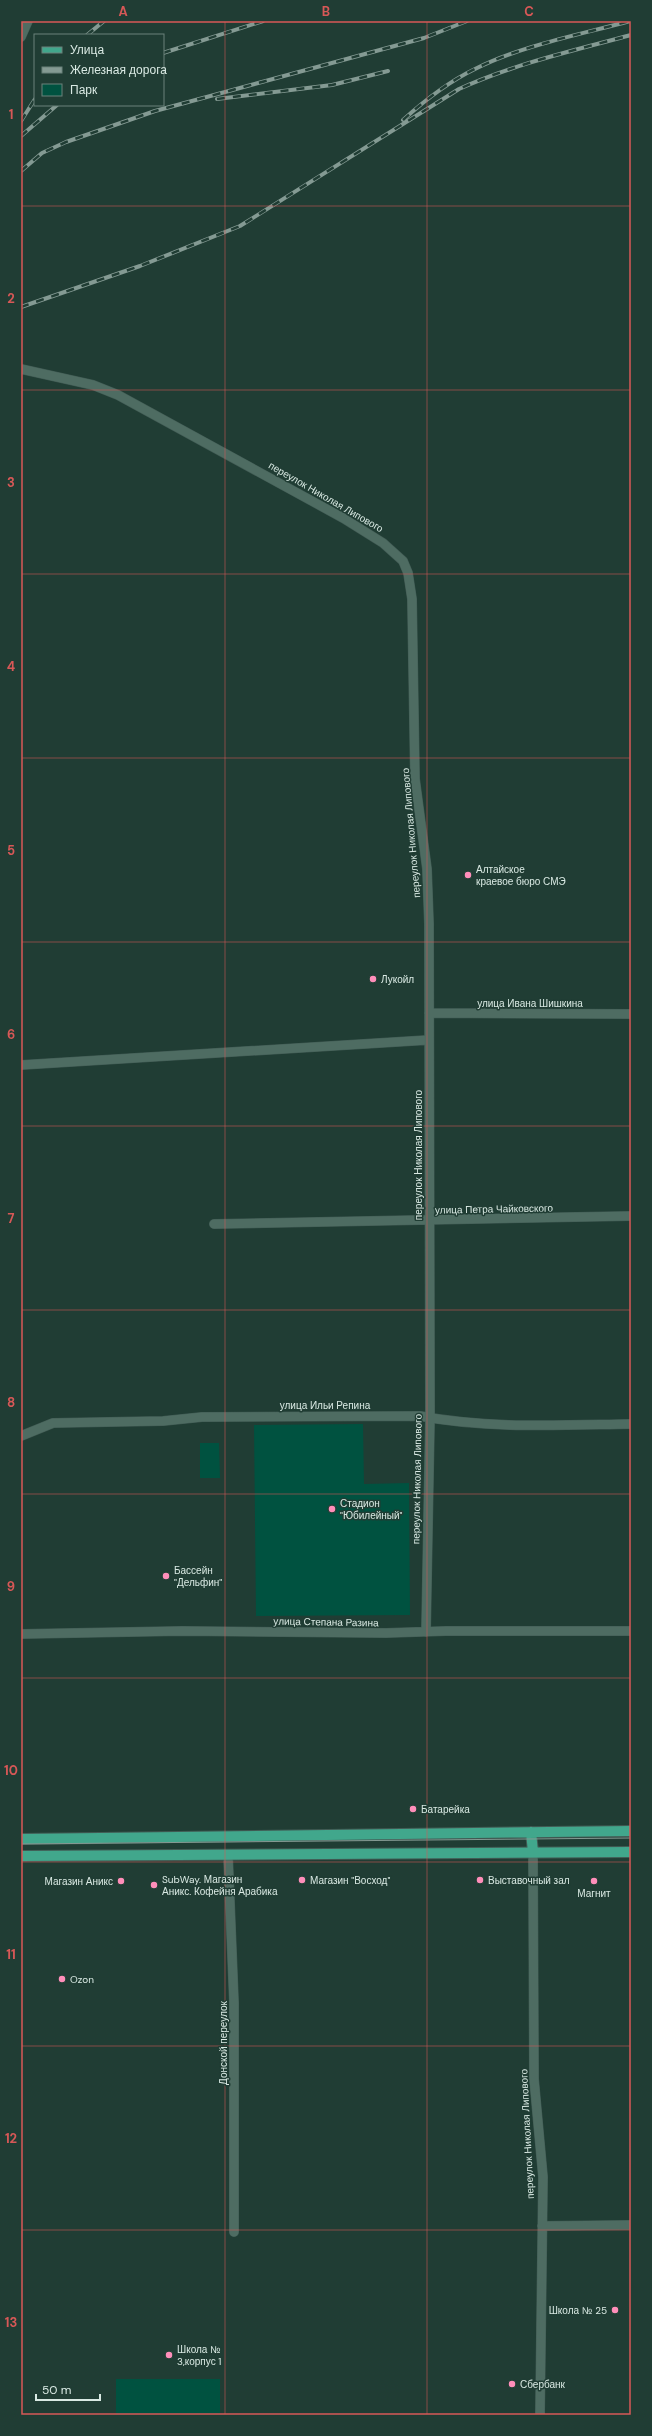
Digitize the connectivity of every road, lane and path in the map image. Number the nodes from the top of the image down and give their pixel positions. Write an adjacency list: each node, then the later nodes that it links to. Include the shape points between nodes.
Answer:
1 (28, 21): 2 (street)
2 (21, 37)
3 (21, 369): 4 (street, переулок Николая Липового, via 93,385 118,394 343,518 383,543 403,561 410,580 412,599 415,779 427,869)
4 (429, 1013): 5 (street, улица Ивана Шишкина); 6 (street, переулок Николая Липового)
5 (631, 1014)
6 (428, 1040): 7 (street); 9 (street, переулок Николая Липового)
7 (21, 1065)
8 (631, 1216): 9 (street, улица Петра Чайковского)
9 (429, 1221): 10 (street, улица Петра Чайковского); 11 (street, переулок Николая Липового)
10 (214, 1224)
11 (430, 1418): 12 (street, улица Ильи Репина, via 534,1426); 13 (street, улица Ильи Репина, via 202,1417 163,1421 53,1423); 15 (street, переулок Николая Липового)
12 (631, 1424)
13 (21, 1436)
14 (631, 1631): 15 (street, улица Степана Разина)
15 (426, 1632): 16 (street, улица Степана Разина, via 182,1631)
16 (21, 1634)
17 (631, 1831): 18 (main road)
18 (531, 1832): 19 (main road); 20 (main road)
19 (21, 1839)
20 (532, 1852): 21 (main road); 22 (main road); 25 (street, переулок Николая Липового, via 534,2079 543,2177)
21 (631, 1852)
22 (228, 1854): 23 (main road); 26 (street, Донской переулок, via 234,2003)
23 (21, 1856)
24 (631, 2225): 25 (street)
25 (542, 2226): 27 (street, переулок Николая Липового)
26 (234, 2232)
27 (540, 2415)

